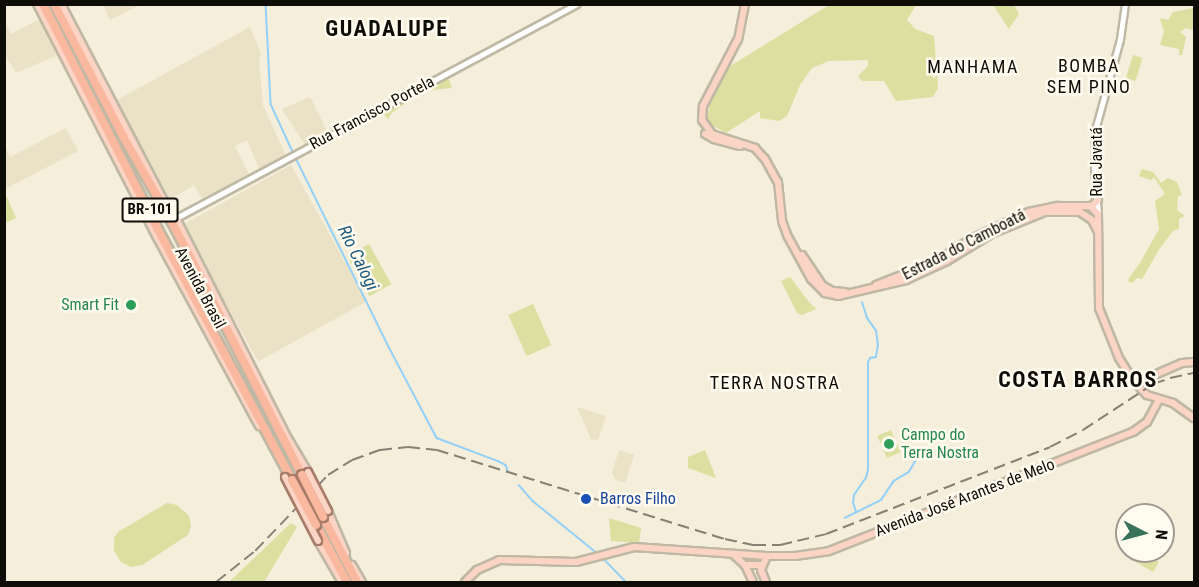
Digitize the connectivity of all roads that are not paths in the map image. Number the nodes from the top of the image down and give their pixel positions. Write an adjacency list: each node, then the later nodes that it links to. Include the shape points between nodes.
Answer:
1 (37, 4): 18 (main road, Avenida Brasil)
2 (43, 4): 21 (highway, Avenida Brasil / BR-101)
3 (54, 4): 20 (highway, Avenida Brasil / BR-101)
4 (61, 4): 12 (main road, Avenida Brasil)
5 (576, 4): 12 (street, Rua Francisco Portela)
6 (743, 4): 10 (main road, Estrada do Camboatá, via 738,39 702,107 703,124 712,134 759,151 776,177 782,214 805,265 827,289 847,292 913,272 1029,212 1050,207)
7 (1125, 4): 8 (street, Rua Javatá, via 1120,39 1095,130)
8 (1098, 200): 9 (main road); 11 (street, Rua Javatá)
9 (1091, 207): 10 (main road, Estrada do Camboatá); 11 (main road)
10 (1077, 208): 13 (main road)
11 (1098, 214): 13 (main road); 14 (main road)
12 (176, 218): 15 (main road, Avenida Brasil)
13 (1092, 220): 14 (main road)
14 (1098, 232): 17 (main road, via 1100,312 1119,358)
15 (248, 359): 20 (main road); 23 (main road, Avenida Brasil)
16 (1194, 362): 17 (main road, via 1182,363)
17 (1136, 383): 19 (main road, via 1147,395)
18 (236, 384): 21 (main road); 24 (main road, Avenida Brasil)
19 (1160, 399): 22 (main road); 28 (main road, Avenida José Arantes de Melo, via 1144,424 1123,436 829,551)
20 (263, 400): 23 (highway, Avenida Brasil / BR-101)
21 (257, 415): 24 (highway, Avenida Brasil / BR-101)
22 (1194, 418)
23 (305, 473): 25 (highway, Avenida Brasil / BR-101, bridge)
24 (289, 479): 31 (main road, Avenida Brasil, bridge); 32 (highway, Avenida Brasil / BR-101, bridge)
25 (326, 514): 33 (highway, Avenida Brasil / BR-101); 34 (main road, Avenida Brasil)
26 (733, 554): 27 (main road, Avenida José Arantes de Melo); 29 (main road); 35 (main road, Avenida José Arantes de Melo, via 634,547 568,562 499,560 477,570)
27 (753, 555): 28 (main road, Avenida José Arantes de Melo); 29 (main road)
28 (767, 556): 30 (main road)
29 (745, 565): 30 (main road); 36 (main road)
30 (761, 565): 37 (main road)
31 (340, 582)
32 (347, 582)
33 (357, 582)
34 (364, 582)
35 (465, 582)
36 (753, 582)
37 (766, 582)

